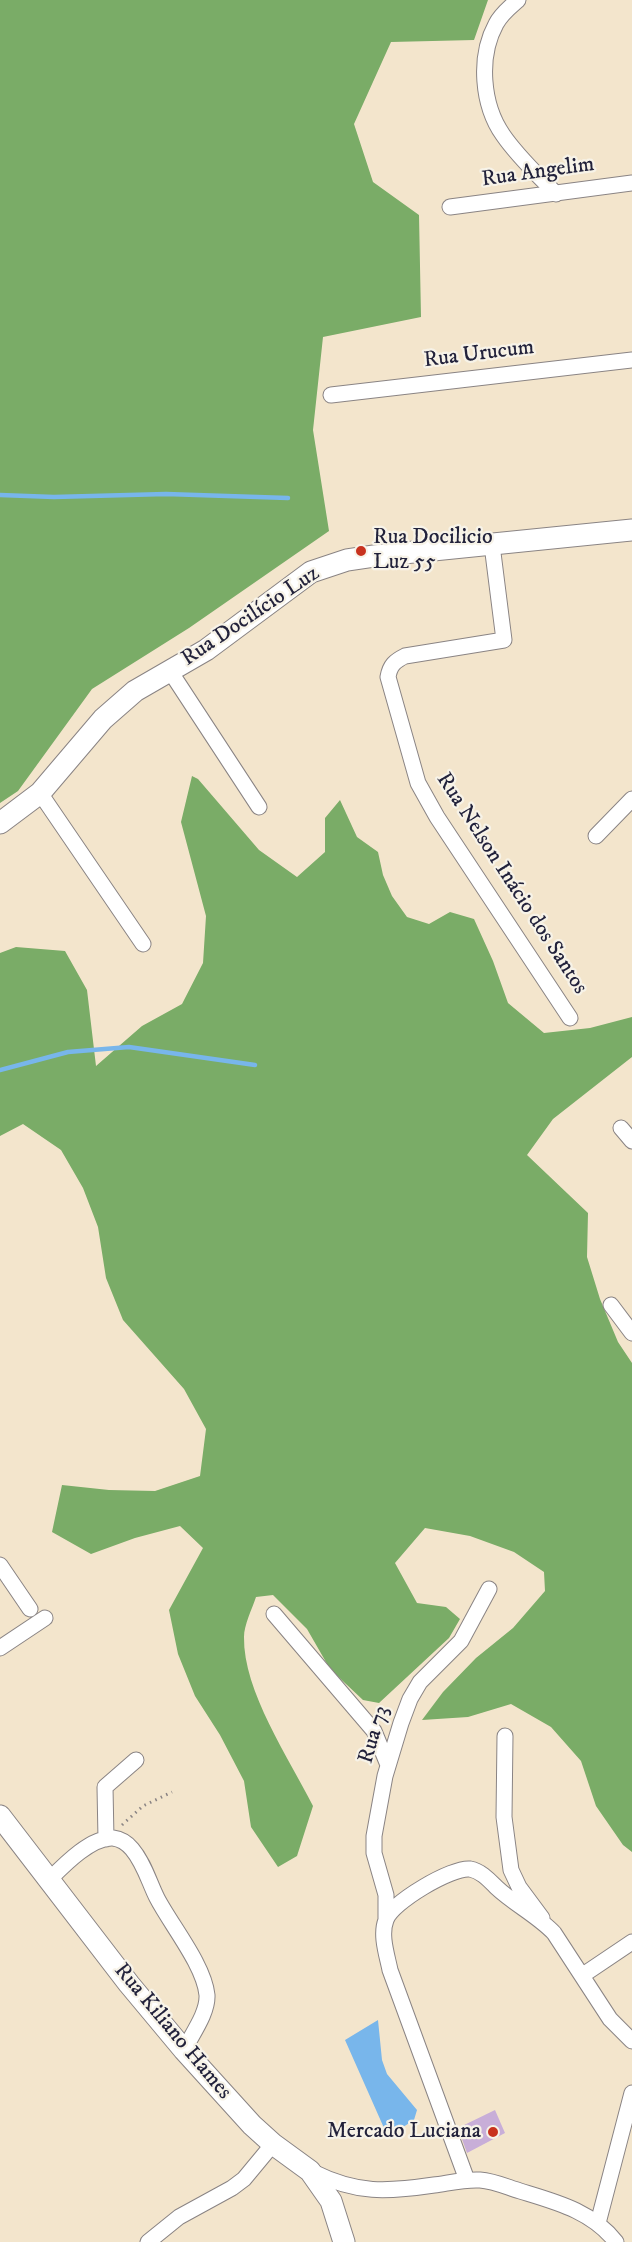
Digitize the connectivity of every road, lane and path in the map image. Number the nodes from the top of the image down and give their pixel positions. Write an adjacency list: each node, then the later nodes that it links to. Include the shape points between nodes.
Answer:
1 (518, 0): 3 (street, via 491,36 485,68 488,103 502,134)
2 (632, 183): 3 (street, Rua Angelim)
3 (556, 194): 4 (street, Rua Angelim)
4 (450, 207)
5 (632, 360): 6 (street, Rua Urucum)
6 (331, 396)
7 (632, 530): 8 (main road, Rua Docilício Luz)
8 (492, 545): 9 (main road, Rua Docilício Luz, via 375,556 328,565 311,572 228,635); 16 (street, Rua Nelson Inácio dos Santos, via 504,640 405,656 395,661 388,677 418,783)
9 (170, 671): 10 (main road, Rua Docilício Luz, via 122,700); 12 (street)
10 (40, 793): 13 (main road, Rua Docilício Luz); 15 (street)
11 (632, 799): 14 (street)
12 (259, 807)
13 (0, 823)
14 (596, 836)
15 (142, 944)
16 (570, 1018)
17 (621, 1128): 18 (street)
18 (632, 1141)
19 (611, 1305): 20 (street)
20 (632, 1334)
21 (0, 1565): 23 (street)
22 (489, 1589): 29 (street, Rua 73, via 461,1641 420,1682 410,1699)
23 (30, 1609)
24 (274, 1614): 29 (street, via 374,1731)
25 (45, 1618): 26 (street)
26 (0, 1648)
27 (505, 1736): 35 (street, via 504,1817 511,1870)
28 (136, 1760): 32 (street, via 105,1787)
29 (388, 1765): 34 (street, Rua 73, via 374,1836 374,1853 386,1895)
30 (172, 1792): 32 (path, via 132,1814)
31 (0, 1816): 33 (main road, Rua Kiliano Hames)
32 (109, 1839): 33 (street, via 70,1859); 39 (street, via 120,1840 134,1851 203,1981 205,2009)
33 (49, 1880): 39 (main road, Rua Kiliano Hames)
34 (386, 1919): 35 (street, via 394,1907 449,1872 471,1869); 43 (street, Rua 73, via 385,1947 390,1970)
35 (547, 1925): 37 (street)
36 (632, 1942): 37 (street)
37 (583, 1975): 38 (street, via 610,2019)
38 (632, 2041)
39 (184, 2050): 41 (main road, Rua Kiliano Hames)
40 (632, 2093): 44 (street)
41 (273, 2144): 42 (main road, Rua Kiliano Hames); 45 (street, via 244,2179 179,2217)
42 (310, 2171): 43 (street, via 336,2184 369,2190); 46 (main road, Rua Kiliano Hames, via 331,2201)
43 (467, 2180): 44 (street, via 494,2183 565,2205)
44 (598, 2223): 47 (street)
45 (148, 2242)
46 (344, 2242)
47 (616, 2242)

